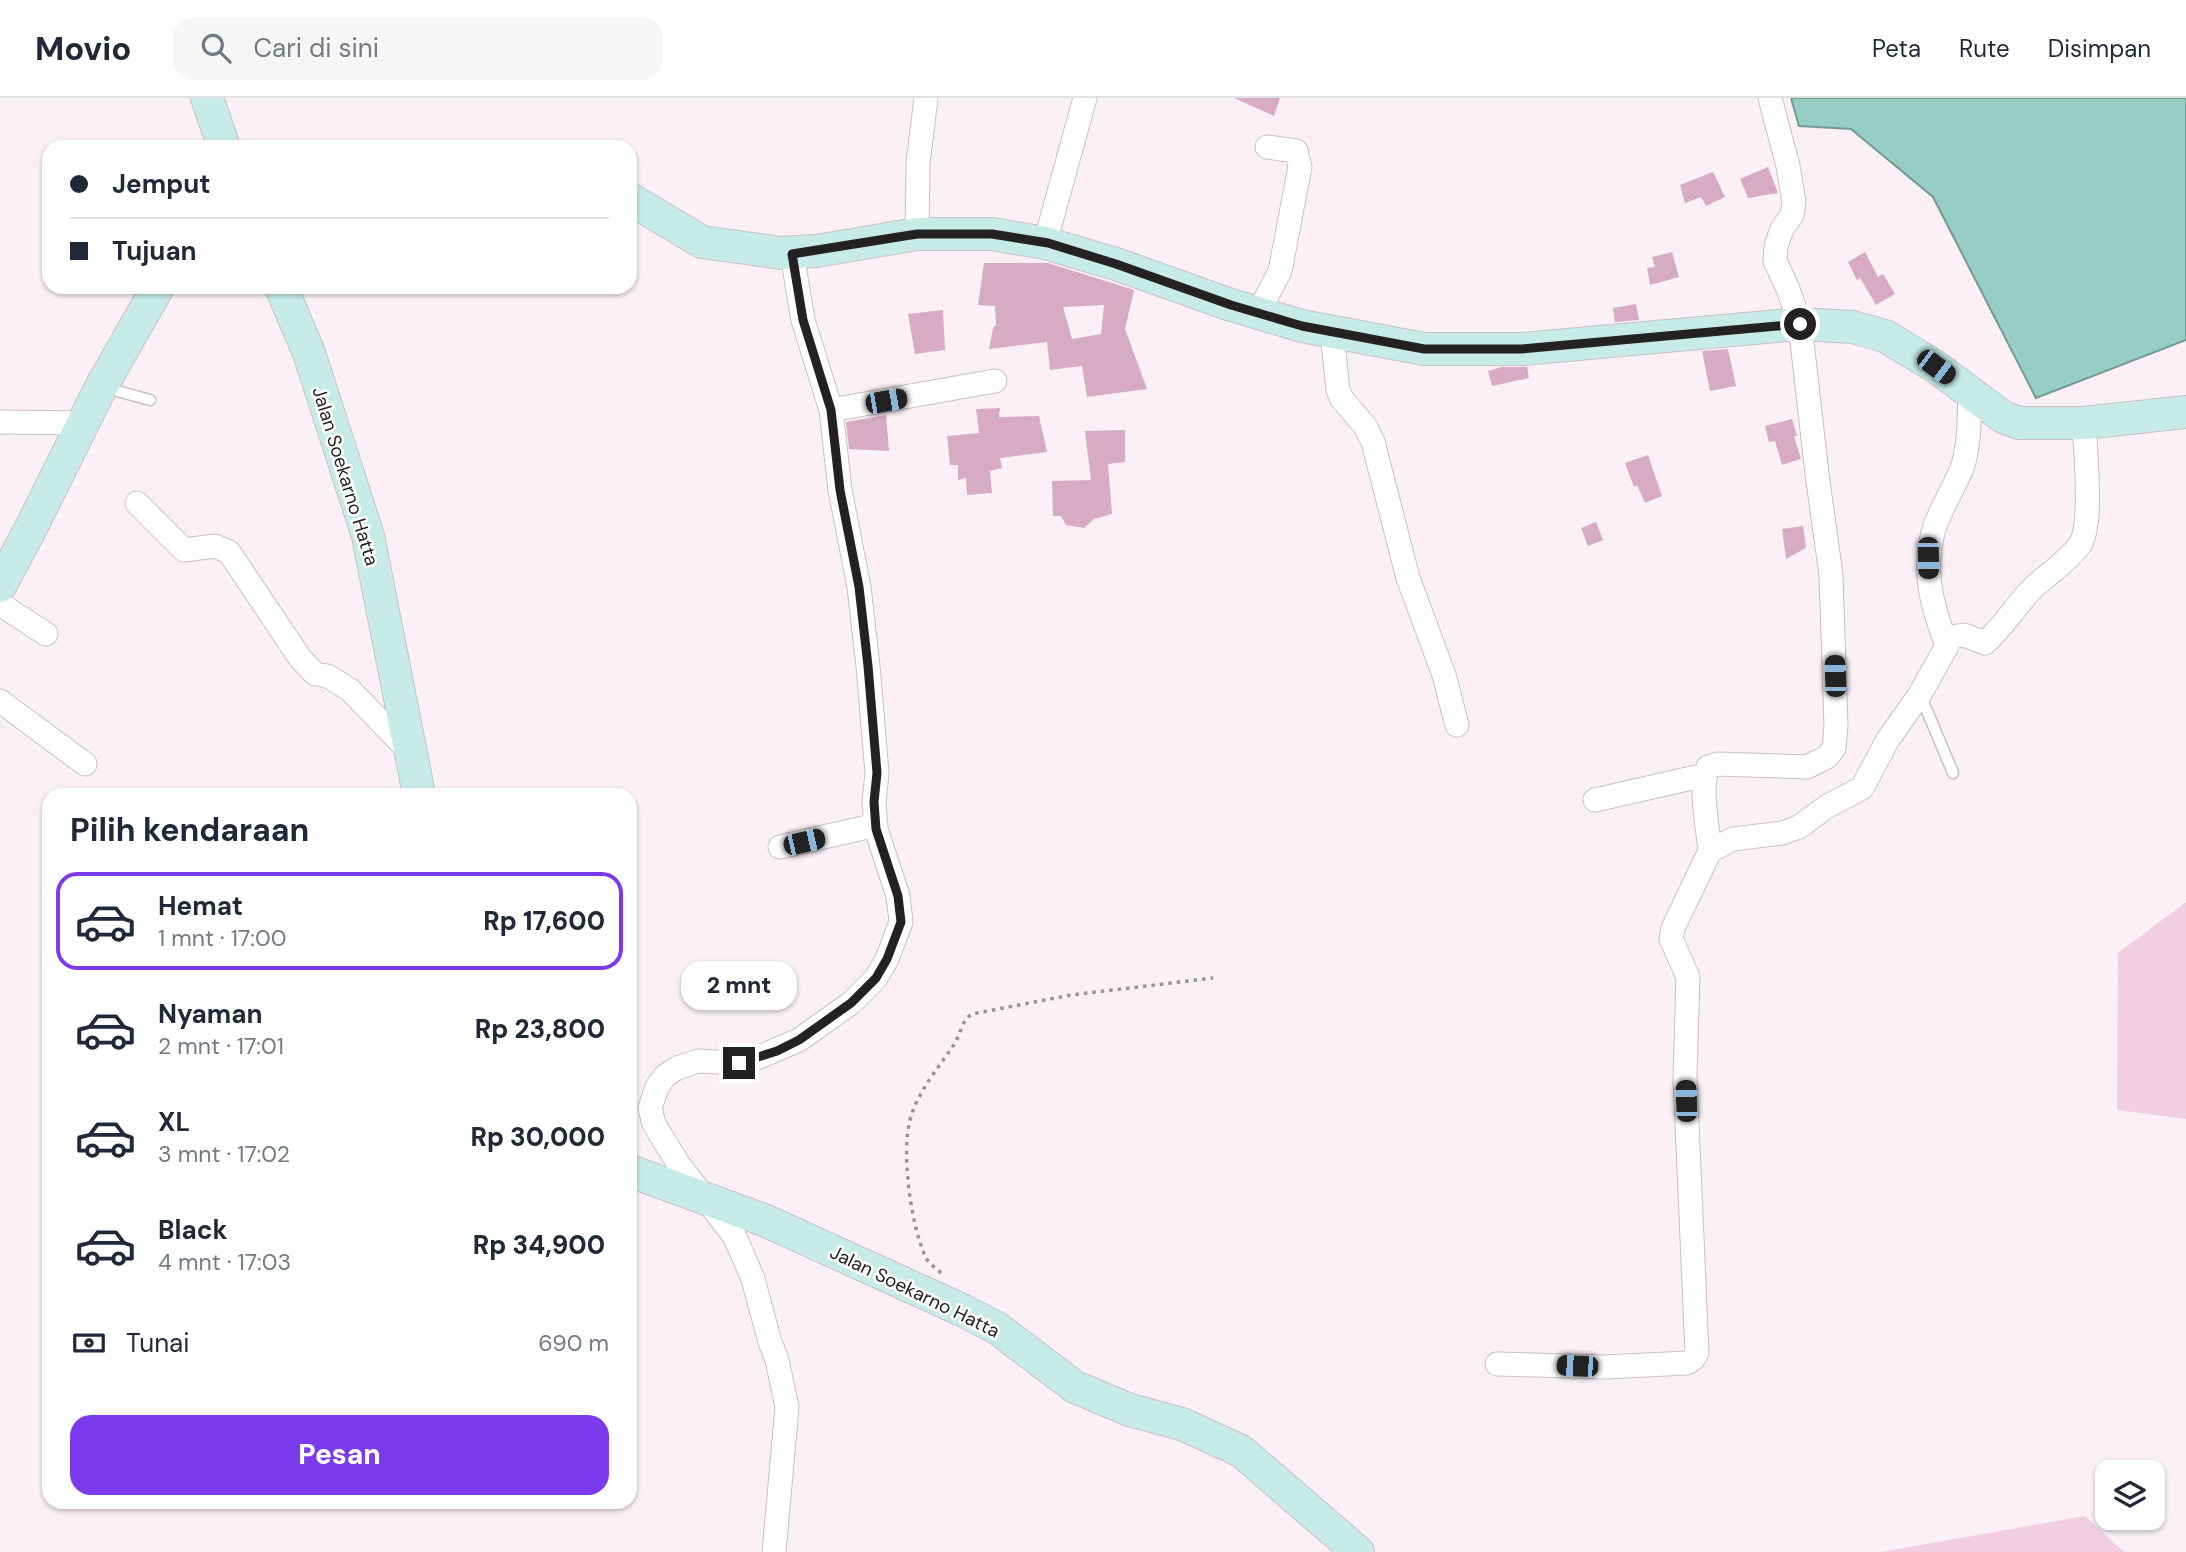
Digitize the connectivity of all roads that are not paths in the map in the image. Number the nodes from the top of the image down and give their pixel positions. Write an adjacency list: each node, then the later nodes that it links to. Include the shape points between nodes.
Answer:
1 (207, 98): 5 (street)
2 (926, 98): 8 (street, via 918,163)
3 (1085, 98): 9 (street)
4 (1770, 98): 14 (street, via 1794,202 1776,246 1775,261)
5 (222, 140)
6 (1267, 147): 13 (street, via 1296,151 1300,167 1280,271)
7 (637, 203): 10 (street, via 702,242)
8 (917, 234): 9 (street, via 992,234); 10 (street)
9 (1045, 243): 13 (street)
10 (792, 254): 20 (street, via 803,320)
11 (154, 294): 17 (street)
12 (284, 294): 33 (street, Jalan Soekarno Hatta, via 309,353 368,536)
13 (1258, 313): 15 (street)
14 (1800, 324): 15 (street, via 1468,350 1424,349); 18 (street, via 1853,327 1885,336); 36 (street, via 1832,575 1834,748 1807,767 1718,764 1708,767)
15 (1332, 332): 32 (street, via 1338,390 1373,442 1408,578)
16 (995, 381): 20 (street)
17 (101, 387): 19 (lane); 23 (street)
18 (1970, 393): 24 (street, via 2019,423); 29 (street, via 1967,448 1934,528 1928,558 1929,591)
19 (150, 400)
20 (831, 410): 39 (street, via 868,666 877,773)
21 (2186, 412): 24 (street)
22 (0, 422): 23 (street)
23 (84, 423): 26 (street)
24 (2084, 423): 29 (street, via 2087,507 2081,544 2031,590 1984,643 1964,635)
25 (137, 503): 33 (street, via 184,550 215,546 229,552 300,658 315,674 328,676 350,690)
26 (0, 586)
27 (0, 604): 28 (street)
28 (46, 634)
29 (1944, 638): 30 (street, via 1947,646)
30 (1920, 694): 35 (lane); 41 (street, via 1857,792 1798,827 1733,839)
31 (0, 701): 34 (street)
32 (1457, 725)
33 (411, 752): 37 (street, Jalan Soekarno Hatta)
34 (85, 764)
35 (1953, 773)
36 (1705, 775): 38 (street); 41 (street)
37 (418, 788)
38 (1594, 800)
39 (876, 825): 40 (street); 43 (street, via 901,914 897,936 876,978 851,1003 788,1045 739,1063 698,1061 677,1068 657,1087 650,1108 654,1124 689,1180)
40 (780, 847)
41 (1710, 851): 44 (street, via 1671,939 1688,977 1685,1077 1697,1353 1687,1363 1604,1367)
42 (637, 1174): 43 (street, Jalan Soekarno Hatta)
43 (709, 1200): 45 (street, via 735,1237 753,1279 784,1395); 46 (street, Jalan Soekarno Hatta, via 764,1220 962,1310 997,1328 1075,1387 1130,1410 1182,1424 1241,1451)
44 (1497, 1364)
45 (774, 1552)
46 (1358, 1552)

